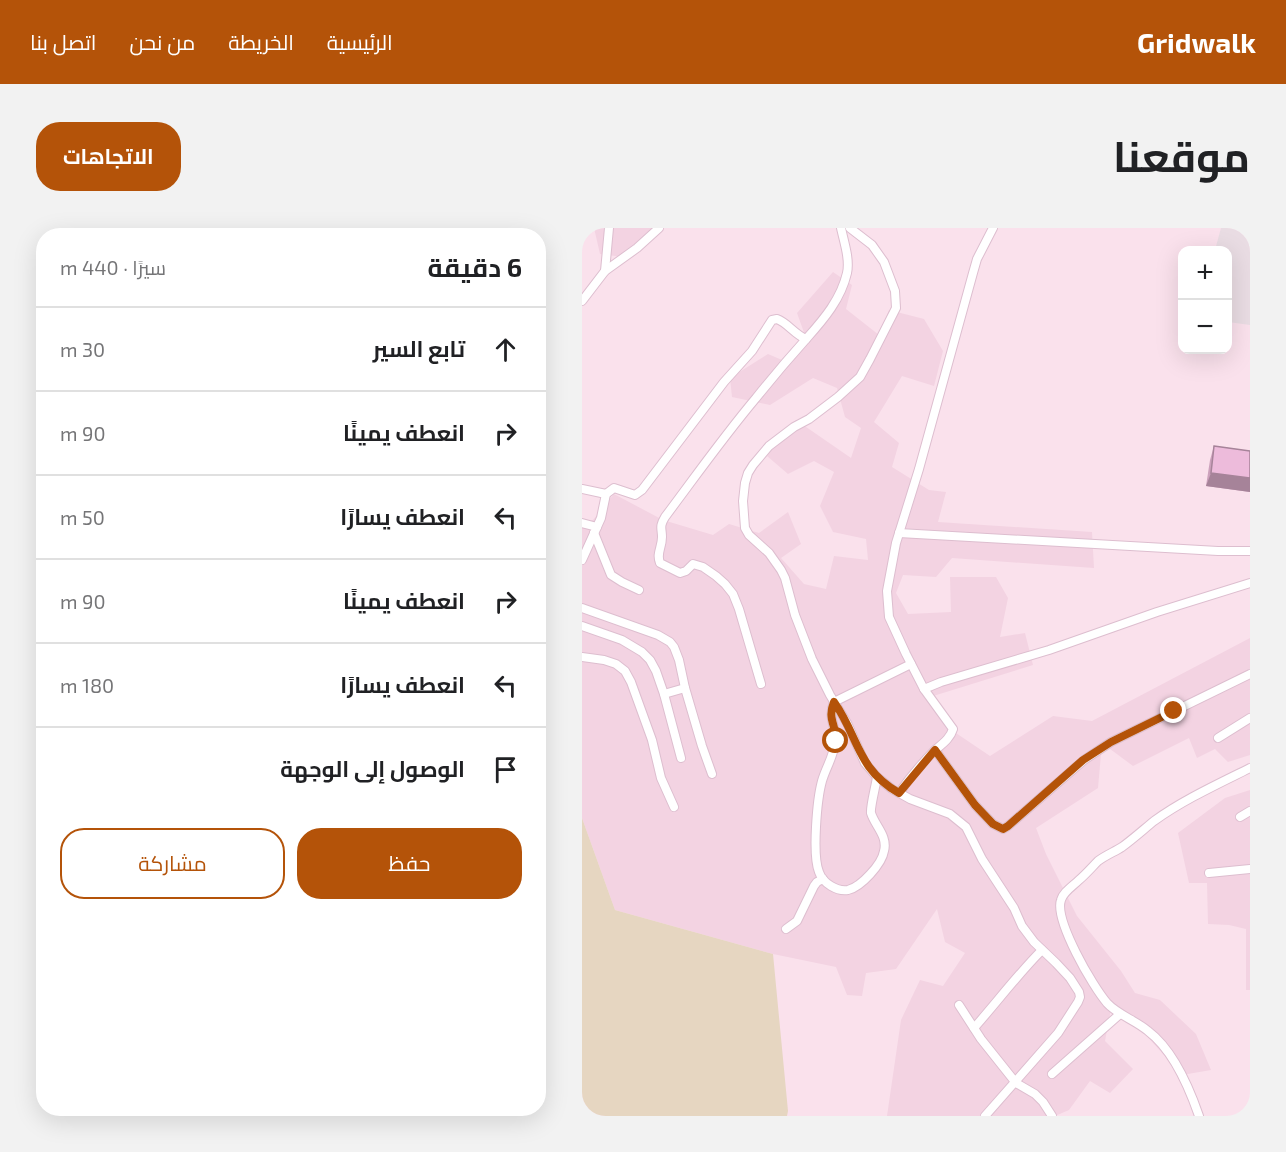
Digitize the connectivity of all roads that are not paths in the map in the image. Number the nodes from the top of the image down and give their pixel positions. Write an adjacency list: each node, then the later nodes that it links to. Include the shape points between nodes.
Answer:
1 (609, 228): 6 (street)
2 (659, 228): 6 (street)
3 (841, 228): 8 (street, via 847,274 832,308)
4 (850, 228): 27 (street, via 872,245 884,262 895,291 896,308 860,377 769,446 748,473 743,501 745,528 781,570 804,640)
5 (993, 228): 13 (street, via 977,259)
6 (605, 271): 7 (street)
7 (582, 301)
8 (806, 339): 10 (street, via 773,319 642,490 635,495 614,488); 23 (street, via 664,517 657,554 660,563 680,573 693,564 699,565 733,594)
9 (582, 489): 10 (street)
10 (606, 494): 12 (street)
11 (582, 523): 12 (street)
12 (596, 530): 15 (street); 17 (street, via 611,575)
13 (899, 534): 14 (street); 21 (street, via 887,584 887,604)
14 (1250, 551)
15 (582, 560)
16 (1250, 583): 25 (street)
17 (639, 590)
18 (582, 608): 24 (street, via 670,642)
19 (582, 626): 26 (street, via 622,640 647,656)
20 (582, 657): 36 (street, via 604,660 625,671)
21 (911, 664): 25 (street); 27 (street)
22 (1250, 674): 30 (street, via 1111,742 1083,760 1003,829 981,812)
23 (760, 684)
24 (685, 688): 26 (street); 33 (street)
25 (924, 688): 30 (street, via 954,729)
26 (664, 694): 31 (street)
27 (834, 702): 34 (street); 41 (street, via 830,715 836,741 821,784 816,837)
28 (1250, 718): 29 (street)
29 (1218, 738)
30 (935, 750): 35 (street)
31 (681, 758)
32 (1250, 768): 45 (street, via 1154,822 1100,860 1063,896 1061,914 1080,962 1108,1005)
33 (712, 774)
34 (877, 777): 35 (street); 41 (street, via 871,810 885,842 882,858 851,889 841,890)
35 (899, 793): 43 (street, via 950,814 966,827 1022,927)
36 (674, 807)
37 (1250, 811): 38 (street)
38 (1240, 817)
39 (1250, 869): 40 (street)
40 (1209, 873)
41 (823, 879): 42 (street, via 814,886 797,921)
42 (786, 929)
43 (1042, 950): 46 (street); 48 (street, via 1070,978 1080,999 1058,1033)
44 (959, 1005): 46 (street)
45 (1120, 1014): 47 (street); 51 (street, via 1162,1044)
46 (974, 1028): 48 (street)
47 (1052, 1074)
48 (1016, 1083): 49 (street, via 1035,1094); 50 (street)
49 (1048, 1115)
50 (985, 1116)
51 (1199, 1116)

